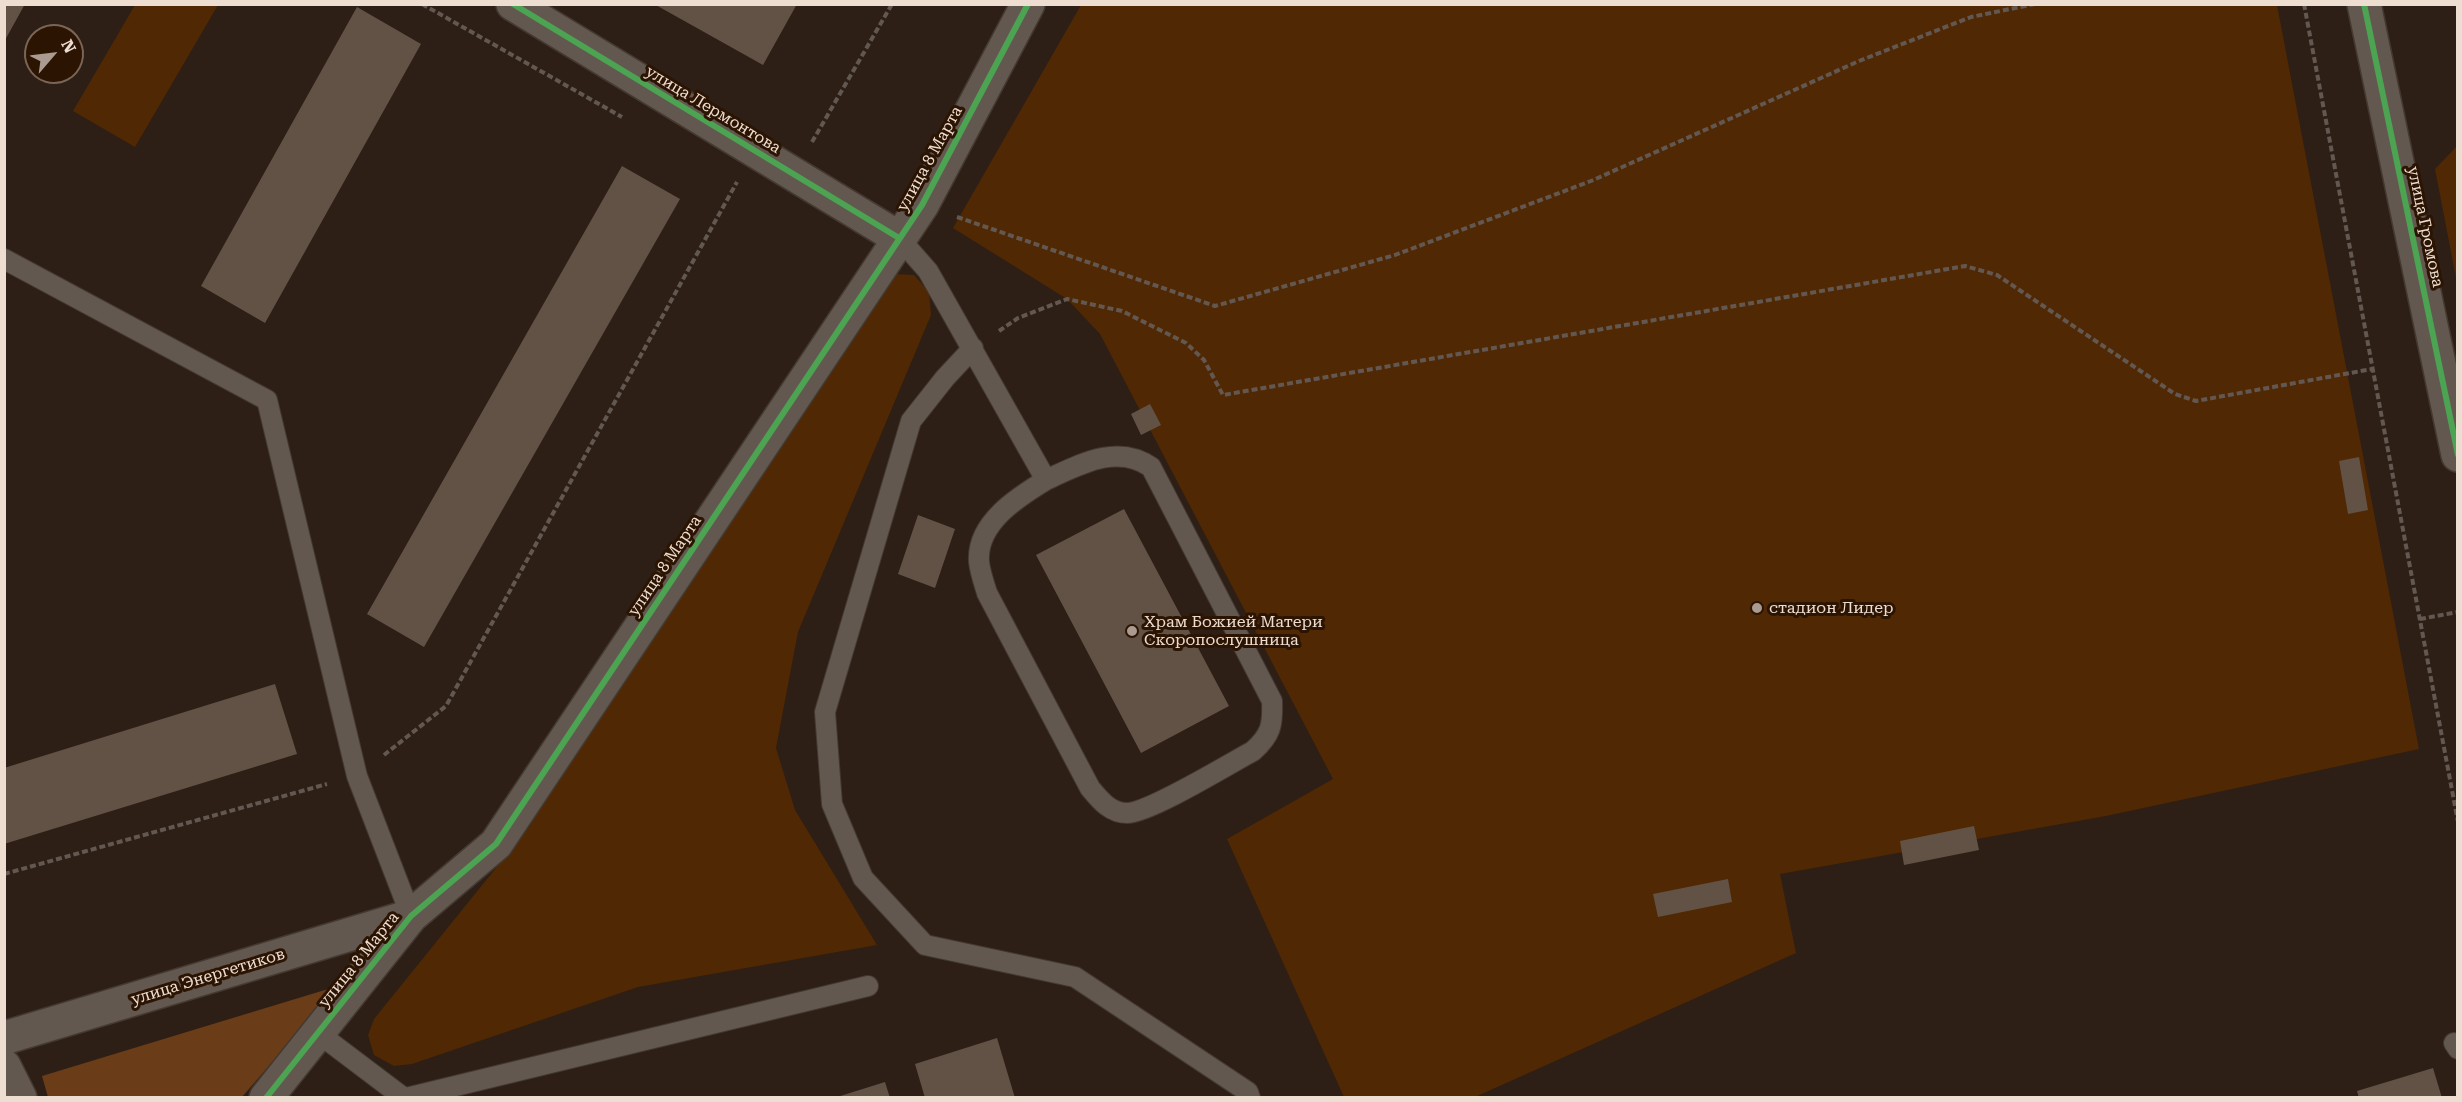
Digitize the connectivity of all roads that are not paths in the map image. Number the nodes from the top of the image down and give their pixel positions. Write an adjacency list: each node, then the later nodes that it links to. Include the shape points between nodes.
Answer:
1 (513, 4): 4 (street, улица Лермонтова)
2 (1028, 4): 4 (street, улица 8 Марта, via 922,205)
3 (2364, 4): 7 (street, улица Громова)
4 (899, 238): 6 (lane, via 928,271); 9 (street, улица 8 Марта, via 496,844)
5 (4, 259): 9 (lane, via 267,400 357,776)
6 (973, 348): 8 (lane); 17 (lane, via 911,421 825,712 832,804 863,878 925,945 1075,978 1248,1092)
7 (2457, 455)
8 (1046, 480): 8 (lane, via 1001,512 986,531 979,560 987,593 1090,788 1106,806 1127,813 1147,809 1265,740 1273,721 1272,701 1151,467 1139,459 1091,459)
9 (411, 916): 11 (street, улица 8 Марта); 12 (street, улица Энергетиков)
10 (868, 986): 16 (lane)
11 (318, 1033): 15 (street, улица 8 Марта); 16 (lane)
12 (4, 1038)
13 (4, 1066): 14 (street)
14 (20, 1098)
15 (266, 1098)
16 (405, 1098)
17 (1250, 1098)

